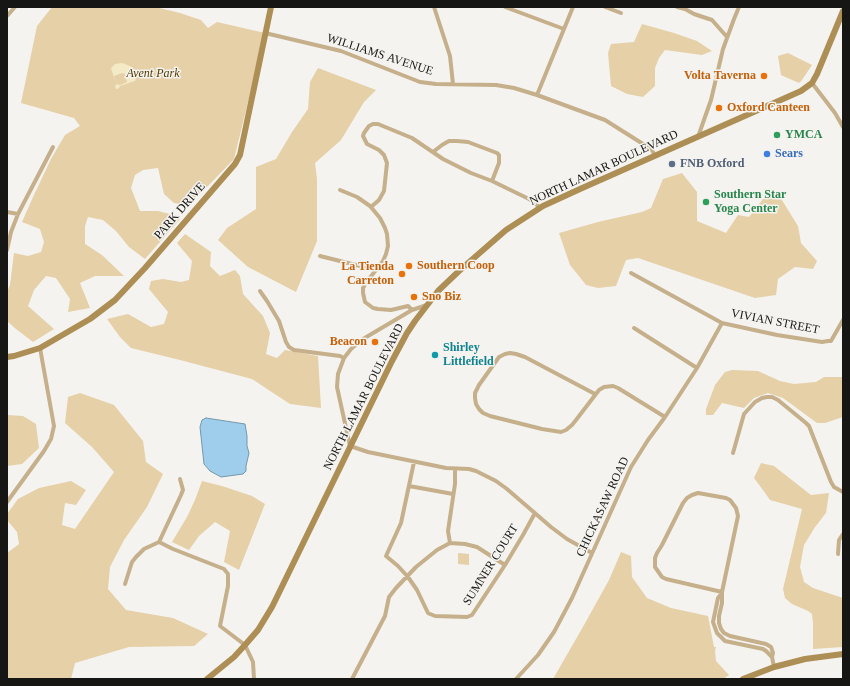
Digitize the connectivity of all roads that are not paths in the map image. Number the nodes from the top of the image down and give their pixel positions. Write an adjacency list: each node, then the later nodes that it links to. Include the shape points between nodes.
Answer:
1 (15, 7): 11 (street)
2 (271, 7): 13 (street, PARK DRIVE)
3 (434, 7): 16 (street, via 450,56)
4 (505, 7): 12 (street)
5 (573, 7): 12 (street)
6 (605, 7): 10 (street)
7 (677, 7): 14 (street, via 712,20)
8 (740, 7): 14 (street)
9 (843, 11): 15 (street)
10 (620, 13)
11 (7, 16)
12 (564, 29): 17 (street)
13 (265, 33): 16 (street, WILLIAMS AVENUE, via 341,51 420,82); 39 (street, PARK DRIVE, via 240,154 235,164 115,300 90,319)
14 (727, 38): 19 (street, via 711,100)
15 (812, 83): 18 (street); 19 (street, NORTH LAMAR BOULEVARD, via 795,94)
16 (453, 84): 17 (street, WILLIAMS AVENUE, via 496,85)
17 (537, 95): 22 (street, WILLIAMS AVENUE, via 605,120 651,149)
18 (843, 128)
19 (698, 137): 22 (street, NORTH LAMAR BOULEVARD)
20 (53, 147): 28 (street)
21 (433, 152): 23 (street); 23 (street, via 449,141 457,141 468,142 497,153 500,155 499,163); 25 (street, via 412,138 389,128 378,124 369,126 363,136 366,144 382,152 387,163 384,191)
22 (655, 155): 26 (street, NORTH LAMAR BOULEVARD)
23 (492, 181): 26 (street, via 534,202)
24 (340, 190): 25 (street, via 357,197)
25 (371, 207): 31 (street, via 380,218 388,241 386,254)
26 (540, 208): 34 (street, NORTH LAMAR BOULEVARD, via 489,244 438,291)
27 (7, 212): 28 (street)
28 (18, 214): 29 (street)
29 (7, 250)
30 (320, 256): 31 (street)
31 (376, 270): 35 (street, via 365,284 365,302 373,308 384,310 408,306)
32 (631, 273): 37 (street, VIVIAN STREET)
33 (260, 291): 41 (street, via 279,321 289,347)
34 (427, 305): 35 (street); 45 (street, NORTH LAMAR BOULEVARD, via 407,333 385,373)
35 (412, 310): 41 (street, via 363,339)
36 (843, 320): 37 (street, VIVIAN STREET, via 831,341 822,342)
37 (722, 323): 42 (street, CHICKASAW ROAD)
38 (634, 328): 42 (street)
39 (40, 348): 40 (street, PARK DRIVE); 53 (street, via 54,426 51,439 44,451)
40 (7, 357)
41 (344, 358): 45 (street, via 338,374 337,387)
42 (697, 368): 44 (street, CHICKASAW ROAD)
43 (595, 394): 43 (street, via 524,357 510,353 499,357 479,385 475,398 479,409 490,416 561,432 572,425); 44 (street, via 604,387 613,386)
44 (665, 417): 58 (street, CHICKASAW ROAD, via 631,467)
45 (350, 446): 47 (street); 64 (street, NORTH LAMAR BOULEVARD, via 280,593 258,630)
46 (733, 453): 51 (street, via 744,414 755,402 772,397 809,426 831,482)
47 (414, 462): 48 (street); 50 (street)
48 (455, 469): 52 (street); 54 (street, via 469,469 485,475 507,489)
49 (180, 479): 56 (street, via 183,490)
50 (409, 486): 52 (street); 61 (street, via 401,523 386,556)
51 (843, 492)
52 (453, 494): 57 (street, via 448,531)
53 (7, 502)
54 (535, 513): 58 (street, via 567,539); 60 (street, SUMNER COURT)
55 (843, 534): 59 (street, via 839,540)
56 (159, 542): 62 (street, via 144,549 136,557); 64 (street, via 224,569 228,574 228,586 220,626)
57 (450, 543): 60 (street, via 473,546); 61 (street, via 437,550)
58 (592, 553): 70 (street, CHICKASAW ROAD, via 554,632 538,655)
59 (838, 554)
60 (505, 565): 61 (street, SUMNER COURT, via 472,615 467,617 435,616 428,613)
61 (408, 576): 69 (street, via 389,598 385,616)
62 (125, 584)
63 (722, 592): 63 (street, via 738,512 734,504 726,498 698,493 683,503 657,553 655,567 666,579); 66 (street, via 720,629 730,636 771,647)
64 (245, 645): 67 (street, NORTH LAMAR BOULEVARD); 68 (street, via 253,662)
65 (843, 654): 66 (street, via 805,659)
66 (774, 667): 71 (street)
67 (207, 679)
68 (254, 679)
69 (352, 679)
70 (516, 679)
71 (743, 679)

